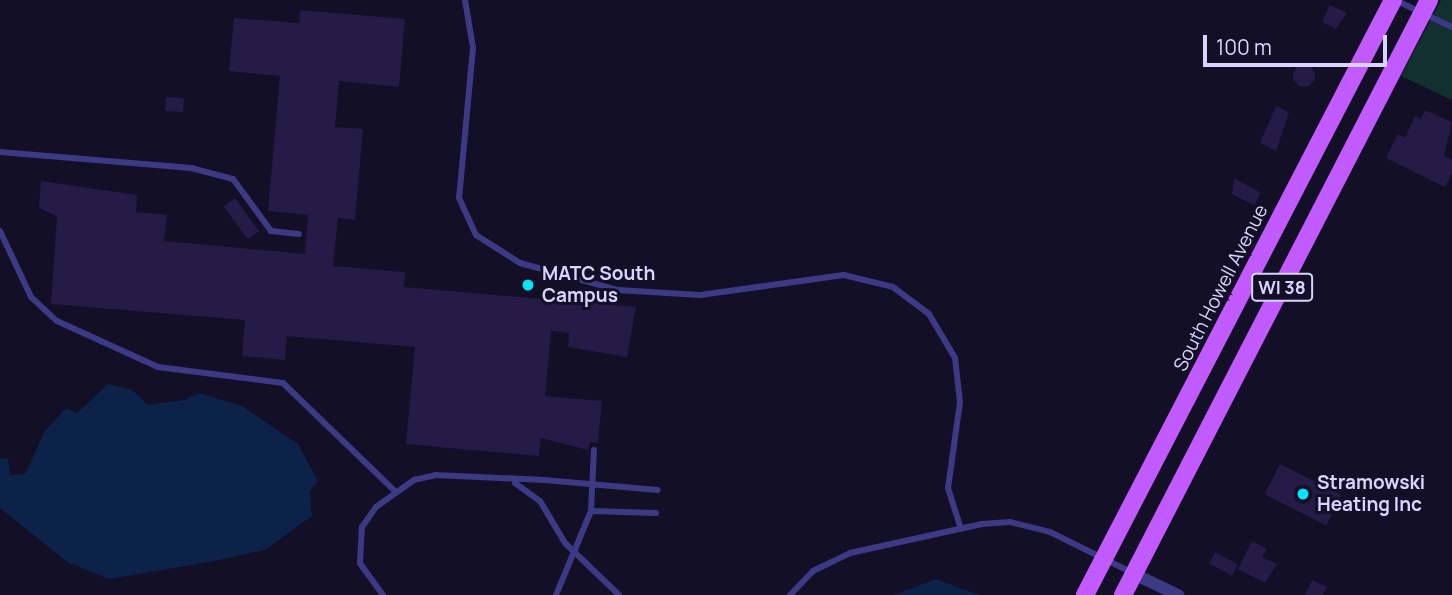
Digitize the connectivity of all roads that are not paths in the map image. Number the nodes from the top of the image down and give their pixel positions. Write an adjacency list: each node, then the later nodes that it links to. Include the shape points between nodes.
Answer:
1 (465, 0): 15 (lane, via 473,48 460,198 476,235 520,263 618,290 700,295 844,275 893,288 929,314 955,358 960,402 948,488)
2 (1394, 0): 3 (lane); 17 (main road, South Howell Avenue / WI 38)
3 (1426, 6): 4 (lane); 18 (main road, WI 38)
4 (1452, 27)
5 (0, 152): 7 (lane, via 191,168 233,179 271,231)
6 (0, 231): 11 (lane, via 31,297 57,321 159,367 283,383)
7 (299, 234)
8 (594, 450): 10 (lane)
9 (513, 482): 10 (lane); 11 (lane, via 435,475); 16 (lane, via 540,501)
10 (590, 486): 12 (lane); 13 (lane)
11 (395, 491): 19 (lane, via 369,516 359,539 360,563)
12 (658, 491)
13 (592, 511): 14 (lane); 16 (lane)
14 (656, 513)
15 (961, 529): 17 (lane, via 1030,525); 22 (lane, via 850,553 813,571)
16 (573, 550): 20 (lane); 21 (lane, via 595,578)
17 (1104, 558): 18 (lane); 23 (main road, South Howell Avenue / WI 38)
18 (1134, 574): 24 (main road, WI 38); 25 (street)
19 (383, 595)
20 (556, 595)
21 (619, 595)
22 (790, 595)
23 (1085, 595)
24 (1124, 595)
25 (1178, 595)

